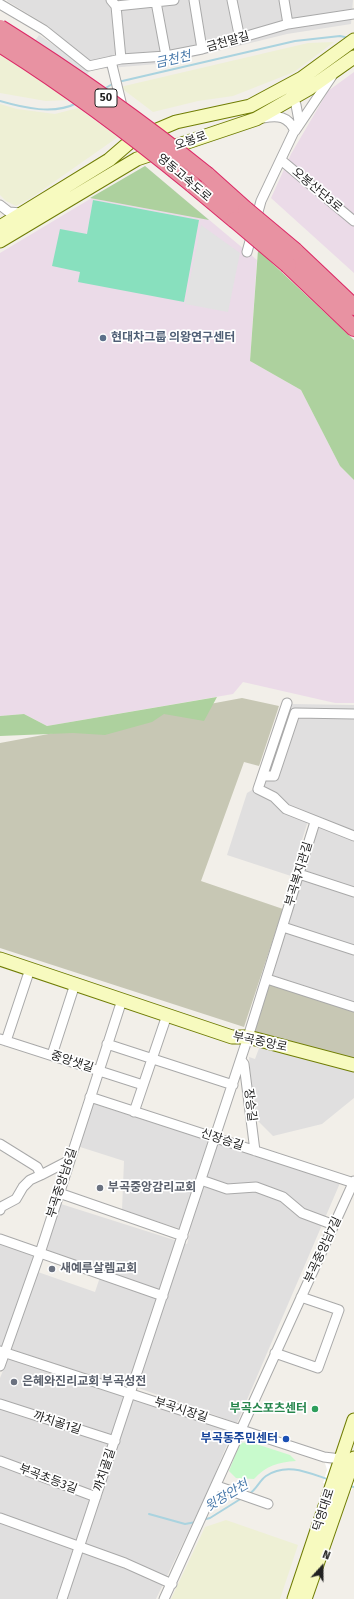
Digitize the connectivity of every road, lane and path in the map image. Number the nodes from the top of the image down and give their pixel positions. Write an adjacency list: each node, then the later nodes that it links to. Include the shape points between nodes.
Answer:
1 (174, 0): 5 (street)
2 (194, 0): 14 (street)
3 (232, 0): 11 (street)
4 (284, 0): 9 (street)
5 (156, 2): 6 (street); 15 (street)
6 (114, 3): 17 (street)
7 (0, 4): 18 (street, 금천말길, via 44,30 89,66)
8 (354, 14): 9 (street, 금천말길)
9 (288, 24): 11 (street, 금천말길)
10 (0, 28): 28 (highway, 영동고속도로 / 50, bridge, via 64,68 157,135 207,175)
11 (240, 39): 14 (street, 금천말길)
12 (354, 40): 20 (street, 오봉로)
13 (0, 44): 28 (highway, 영동고속도로 / 50, bridge, via 50,76 146,146 192,184)
14 (202, 49): 15 (street, 금천말길)
15 (166, 56): 17 (street, 금천말길)
16 (354, 57): 19 (street, 오봉로)
17 (121, 59): 18 (street, 금천말길)
18 (111, 61): 24 (street)
19 (336, 70): 21 (street, 오봉로); 23 (street)
20 (287, 86): 21 (street); 24 (street, 오봉로, via 250,106 176,122)
21 (293, 98): 22 (street, 오봉로); 23 (street, via 299,121)
22 (256, 118): 23 (street, via 285,118); 30 (street, 오봉로, via 137,159)
23 (295, 131): 25 (street)
24 (131, 141): 27 (street, 오봉로, via 108,160)
25 (281, 160): 29 (street, 오봉산단3로); 31 (street, via 261,201)
26 (0, 205): 27 (street, via 9,212)
27 (21, 213): 30 (street, 오봉로)
28 (240, 215): 32 (highway, 영동고속도로 / 50, bridge)
29 (354, 221)
30 (1, 235)
31 (247, 252)
32 (292, 258): 33 (highway, 영동고속도로 / 50); 34 (highway, 영동고속도로 / 50)
33 (354, 307)
34 (354, 328)
35 (287, 703): 37 (street)
36 (354, 714): 37 (street, via 295,713 274,776)
37 (262, 776): 38 (street, via 258,790 274,798 286,810)
38 (315, 822): 39 (street); 40 (street, 부곡복지관길)
39 (354, 836)
40 (299, 874): 41 (street); 42 (street, 부곡복지관길)
41 (354, 892)
42 (283, 927): 43 (street); 46 (street, 부곡복지관길)
43 (354, 950)
44 (0, 959): 45 (street, 부곡중앙로)
45 (30, 969): 47 (street, 부곡중앙로); 52 (street)
46 (267, 979): 49 (street); 51 (street, 부곡복지관길)
47 (75, 984): 48 (street, 부곡중앙로); 54 (street)
48 (122, 1000): 50 (street, 부곡중앙로); 53 (street, 부곡중앙남6길)
49 (354, 1007)
50 (167, 1015): 51 (street, 부곡중앙로, via 232,1037); 55 (street)
51 (248, 1037): 56 (street, 장승길); 57 (street, 부곡중앙로)
52 (3, 1040): 54 (street, 중앙샛길)
53 (108, 1044): 55 (street); 58 (street, 부곡중앙남6길)
54 (52, 1055): 58 (street, 중앙샛길)
55 (152, 1059): 59 (street); 60 (street)
56 (241, 1060): 60 (street, 장승길); 65 (street, 장승길, via 244,1064)
57 (354, 1065)
58 (99, 1071): 59 (street, 중앙샛길); 61 (street, 부곡중앙남6길)
59 (143, 1085): 62 (street)
60 (233, 1085): 63 (street, 장승길)
61 (90, 1098): 62 (street, 신장승길); 66 (street, 부곡중앙남6길)
62 (134, 1112): 63 (street, 신장승길)
63 (215, 1138): 65 (street, 신장승길); 68 (street, 장승길)
64 (0, 1144): 67 (street, via 37,1166)
65 (256, 1151): 69 (street, 신장승길)
66 (70, 1160): 67 (street); 70 (street, 부곡중앙남6길)
67 (41, 1175): 71 (street, via 30,1180 22,1187 16,1199)
68 (201, 1180): 72 (street, via 227,1189 256,1187 283,1197 302,1213); 73 (street, 장승길)
69 (354, 1182): 72 (street, 부곡중앙남7길)
70 (59, 1193): 73 (street); 75 (street, 부곡중앙남6길)
71 (0, 1210)
72 (334, 1225): 77 (street, 부곡중앙남7길)
73 (182, 1236): 76 (street, 까치골길)
74 (0, 1239): 75 (street)
75 (40, 1253): 76 (street); 78 (street, 부곡중앙남6길)
76 (163, 1296): 81 (street, 까치골길)
77 (301, 1297): 79 (street, 부곡중앙남7길); 79 (street, 부곡중앙남7길, via 339,1310 318,1368)
78 (2, 1352): 80 (street, 부곡중앙남6길); 81 (street, 부곡시장길)
79 (275, 1353): 84 (street, 부곡중앙남7길)
80 (0, 1366)
81 (130, 1394): 84 (street, 부곡시장길); 85 (street, 까치골길)
82 (0, 1404): 85 (street, 까치골1길)
83 (354, 1420): 87 (street, 덕영대로)
84 (240, 1429): 87 (street, 부곡시장길); 88 (street, 부곡중앙남7길)
85 (115, 1441): 90 (street, 까치골길)
86 (0, 1461): 90 (street, 부곡초등3길)
87 (348, 1463): 89 (street, 덕영대로)
88 (217, 1486): 91 (street); 94 (street, 부곡중앙남7길, via 194,1530)
89 (337, 1488): 97 (street, 덕영대로); 98 (street, 덕영대로)
90 (96, 1497): 93 (street, 까치골길)
91 (268, 1504)
92 (0, 1518): 93 (street)
93 (80, 1547): 94 (street); 95 (street, 까치골길)
94 (172, 1584): 96 (street, 부곡중앙남7길)
95 (62, 1599)
96 (164, 1599)
97 (294, 1599)
98 (305, 1599)

